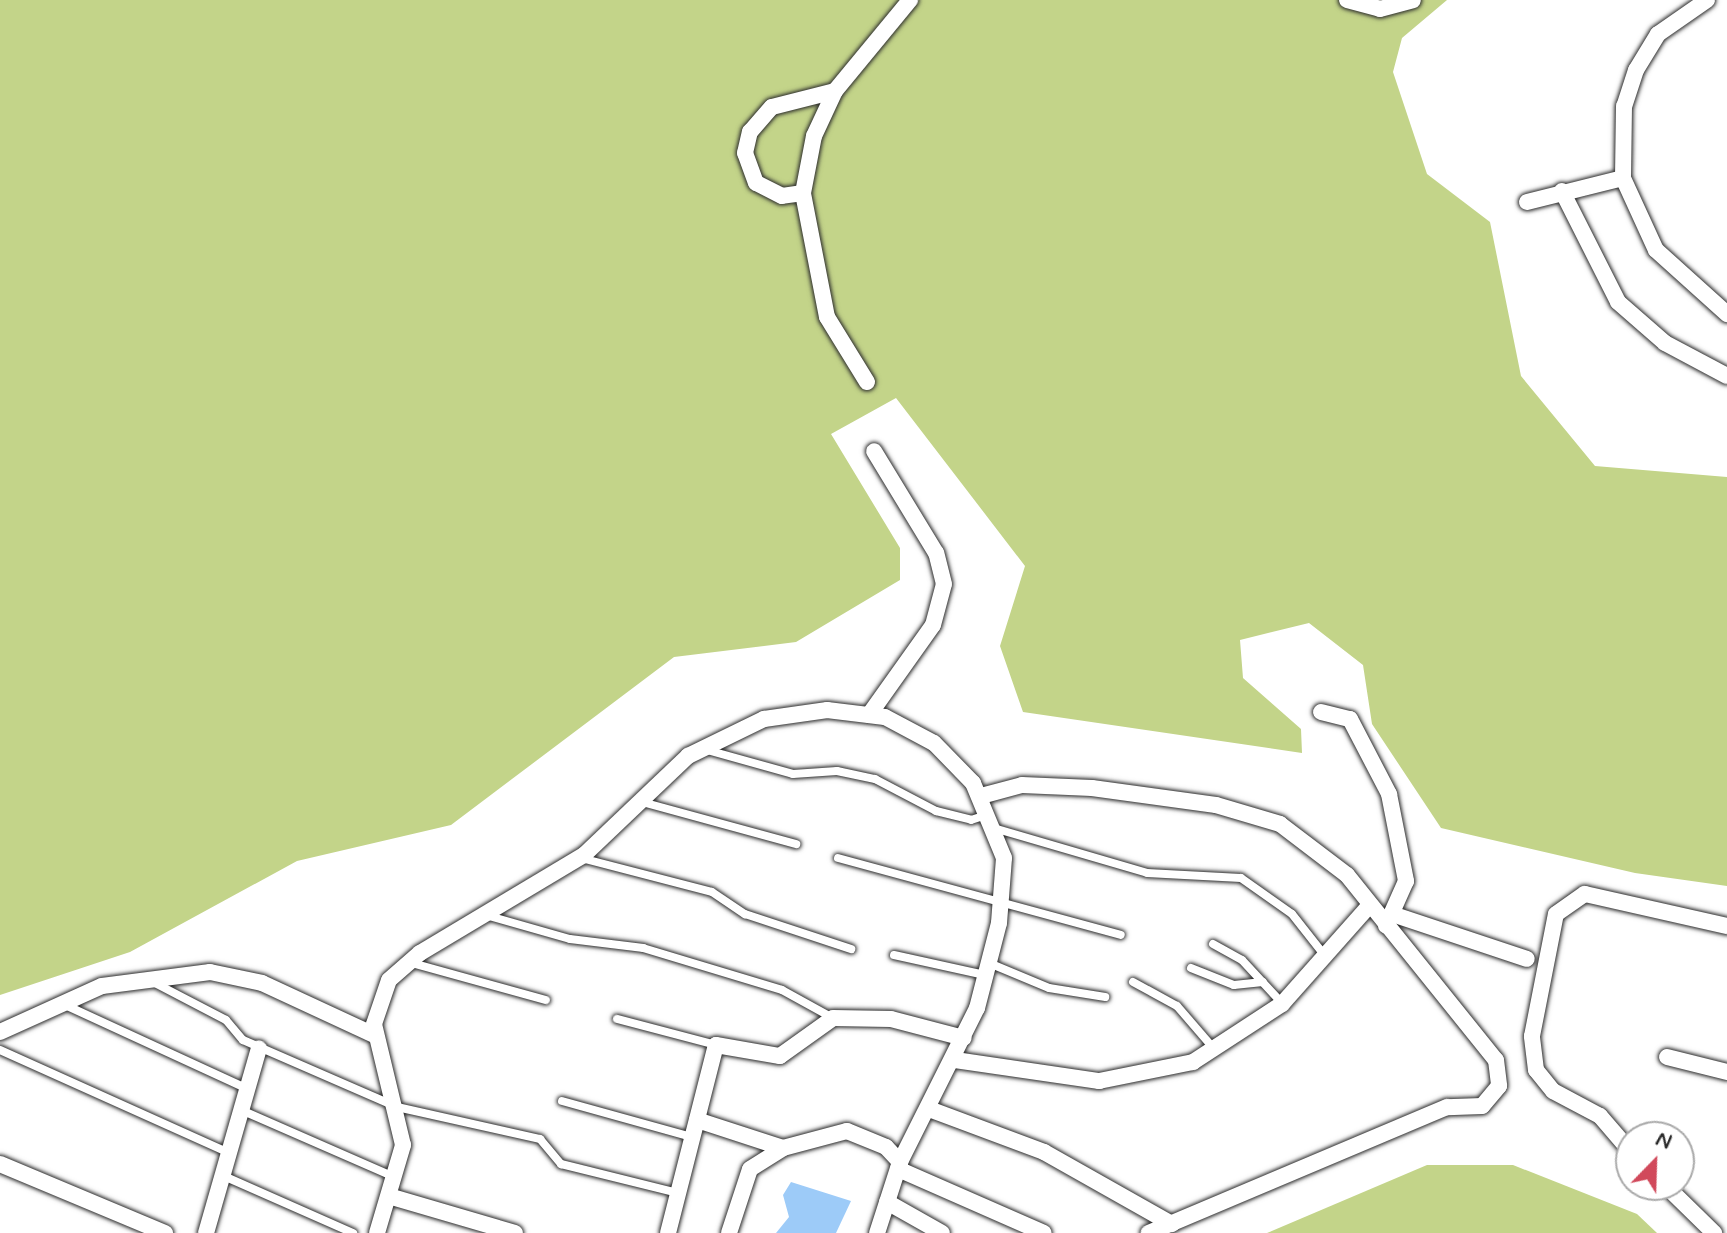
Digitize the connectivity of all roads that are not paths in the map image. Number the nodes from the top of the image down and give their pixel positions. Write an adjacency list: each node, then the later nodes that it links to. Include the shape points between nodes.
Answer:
1 (910, 0): 5 (street)
2 (1347, 0): 3 (street, via 1380,9)
3 (1413, 0)
4 (1707, 0): 6 (street, via 1658,34 1636,70 1624,106)
5 (835, 91): 8 (street, via 814,136); 8 (street, via 772,107 750,132 745,153 756,183 782,196)
6 (1623, 178): 7 (street); 10 (street, via 1656,250)
7 (1562, 191): 9 (street); 11 (street, via 1618,302 1665,343)
8 (803, 193): 12 (street, via 827,317)
9 (1527, 202)
10 (1727, 314)
11 (1727, 376)
12 (867, 382)
13 (874, 451): 15 (street, via 936,553 944,584 933,625)
14 (1321, 712): 27 (street, via 1350,719 1389,794 1406,881)
15 (869, 715): 16 (street, via 795,712); 17 (street, via 934,743)
16 (703, 748): 18 (street); 19 (lane, via 793,774 837,771 875,779 919,805 971,820)
17 (981, 796): 19 (street); 25 (street, via 1022,785 1092,788 1241,811 1317,846)
18 (637, 801): 21 (lane); 22 (street)
19 (990, 813): 20 (street)
20 (997, 829): 24 (street); 33 (lane, via 1147,873 1241,878 1292,914)
21 (796, 844)
22 (581, 858): 26 (street); 31 (lane, via 712,892 745,914)
23 (838, 858): 24 (lane)
24 (1003, 901): 29 (lane); 37 (street)
25 (1369, 906): 27 (street); 33 (street)
26 (489, 916): 35 (street); 45 (lane, via 570,939 657,952 782,990)
27 (1389, 920): 34 (street); 75 (street, via 1492,1052 1496,1093 1482,1106 1447,1107)
28 (1727, 926): 63 (street, via 1585,894 1556,914 1532,1036 1536,1070 1553,1091 1600,1116)
29 (1121, 935)
30 (1213, 944): 40 (lane)
31 (851, 949)
32 (894, 955): 37 (lane)
33 (1327, 958): 44 (street)
34 (1527, 959)
35 (407, 962): 42 (lane); 48 (street, via 381,995)
36 (1191, 968): 40 (lane, via 1234,985)
37 (987, 969): 41 (lane, via 1049,988); 49 (street)
38 (149, 979): 43 (street); 48 (street, via 237,975); 51 (lane, via 217,1014)
39 (1133, 982): 53 (lane, via 1177,1006)
40 (1263, 982): 44 (lane)
41 (1105, 997)
42 (546, 1000)
43 (58, 1002): 47 (street); 57 (lane)
44 (1282, 1004): 53 (street)
45 (833, 1018): 49 (street, via 904,1021); 50 (street, via 780,1056)
46 (617, 1019): 50 (lane)
47 (0, 1032)
48 (376, 1036): 59 (street)
49 (964, 1038): 55 (street)
50 (716, 1045): 62 (street)
51 (259, 1048): 57 (street); 59 (lane)
52 (0, 1050): 66 (lane)
53 (1216, 1051): 55 (street, via 1142,1077 1099,1081)
54 (1667, 1057): 56 (street)
55 (955, 1060): 60 (street)
56 (1727, 1072)
57 (246, 1088): 61 (street)
58 (562, 1101): 64 (lane)
59 (397, 1107): 70 (street, via 403,1145); 71 (lane, via 540,1139 561,1164)
60 (929, 1109): 68 (street); 75 (street, via 1044,1152)
61 (240, 1110): 66 (street); 70 (lane)
62 (697, 1120): 64 (street); 65 (street)
63 (1615, 1133)
64 (693, 1137): 71 (street)
65 (783, 1148): 68 (street, via 847,1131 886,1147); 82 (street, via 750,1169)
66 (232, 1154): 69 (street)
67 (0, 1164): 76 (street)
68 (899, 1166): 74 (street); 85 (street)
69 (226, 1177): 77 (street); 78 (lane)
70 (397, 1178): 72 (street)
71 (678, 1193): 81 (street)
72 (392, 1197): 79 (street); 80 (street)
73 (1681, 1201): 87 (street)
74 (887, 1202): 83 (street); 84 (street)
75 (1172, 1224): 86 (street)
76 (165, 1233)
77 (206, 1233)
78 (353, 1233)
79 (377, 1233)
80 (515, 1233)
81 (668, 1233)
82 (729, 1233)
83 (877, 1233)
84 (942, 1233)
85 (1044, 1233)
86 (1148, 1233)
87 (1714, 1233)

